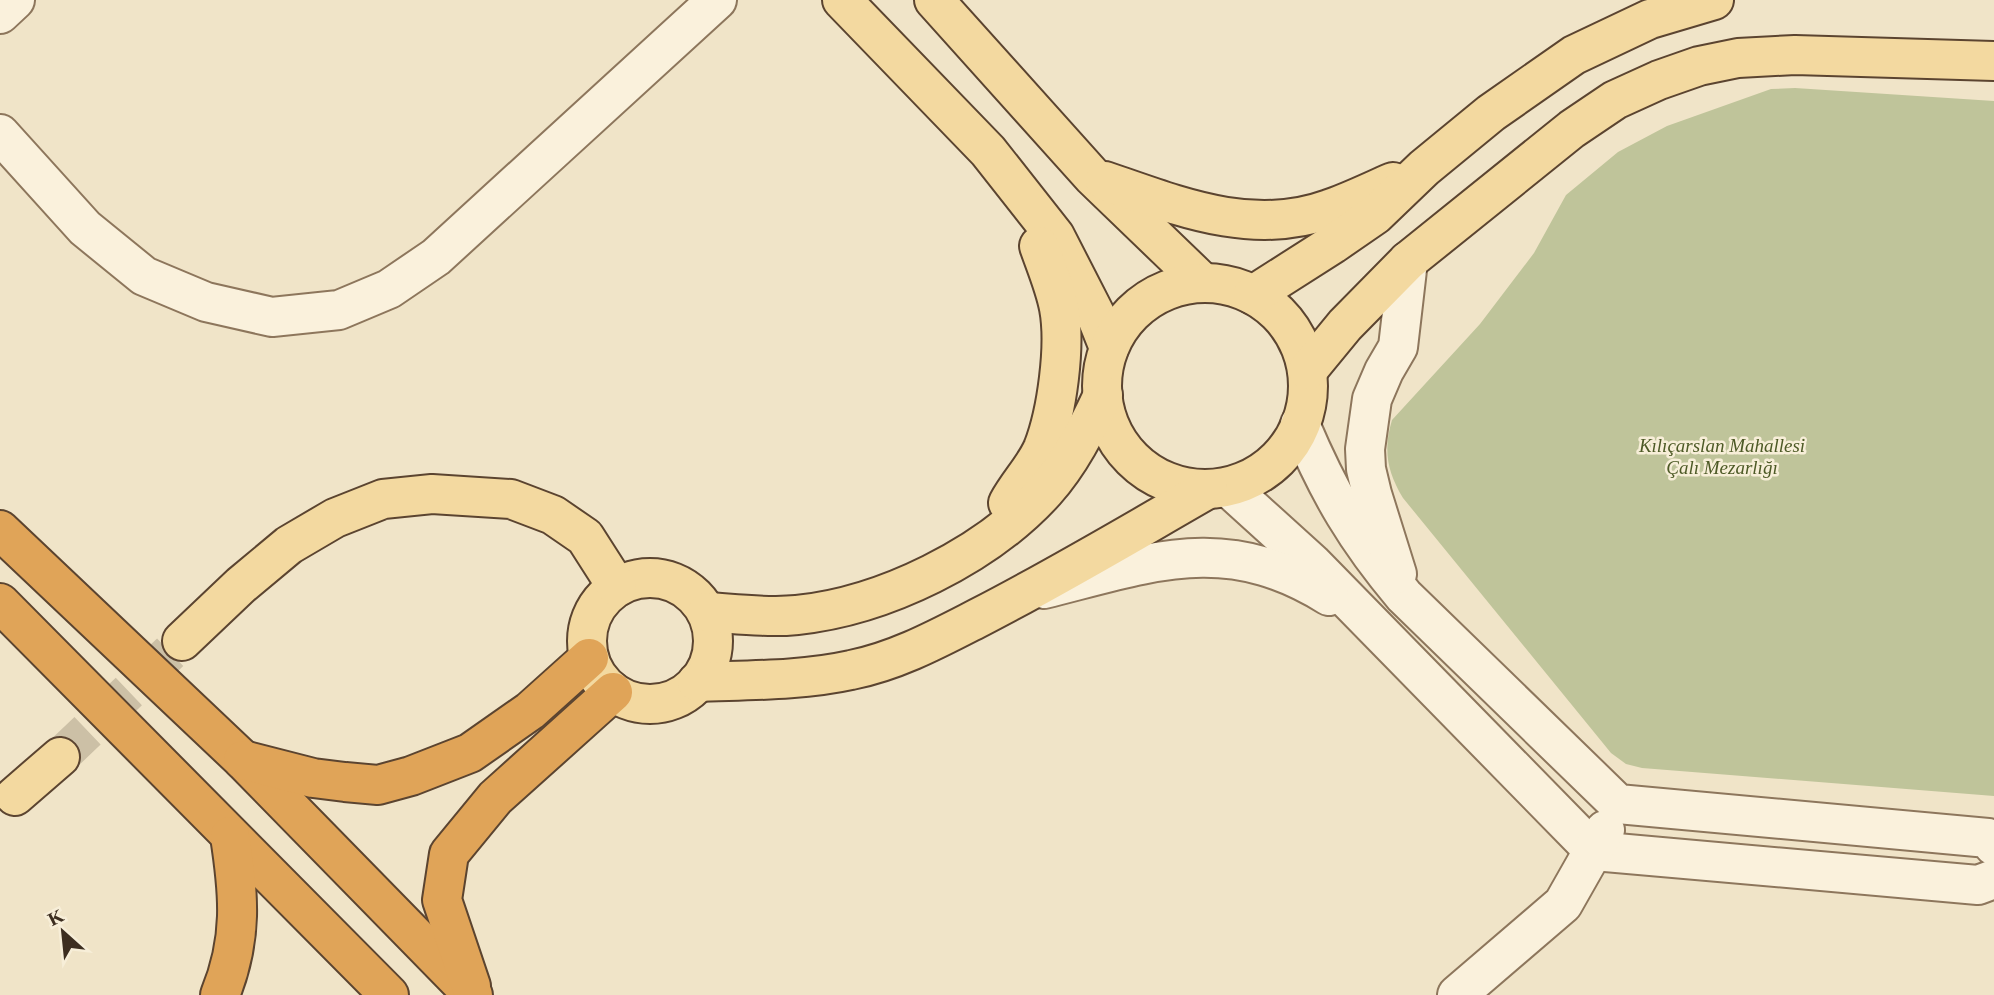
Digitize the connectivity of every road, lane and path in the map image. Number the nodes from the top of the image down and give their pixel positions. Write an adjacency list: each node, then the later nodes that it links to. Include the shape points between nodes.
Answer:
1 (15, 0): 7 (street)
2 (717, 0): 10 (street, via 436,257 389,289 339,310 272,317 206,302 144,276 85,228)
3 (842, 0): 13 (main road, via 988,151)
4 (934, 0): 12 (main road)
5 (1714, 0): 6 (main road)
6 (1648, 6): 9 (main road); 11 (main road, via 1490,113)
7 (0, 14)
8 (1994, 61): 9 (main road, via 1795,55 1738,58)
9 (1659, 80): 14 (main road, via 1615,100 1572,129)
10 (0, 134)
11 (1424, 168): 12 (main road, via 1327,210 1269,221 1210,215); 16 (main road, via 1375,215)
12 (1093, 177): 15 (main road)
13 (1022, 194): 17 (main road, via 1055,236); 23 (main road, via 1059,306 1061,358 1042,448)
14 (1408, 261): 18 (main road); 26 (street, via 1398,347 1372,399 1365,449 1372,494)
15 (1203, 283): 16 (main road); 17 (main road, via 1179,285 1147,300 1122,324)
16 (1254, 295): 18 (main road, via 1276,310 1297,337)
17 (1109, 348): 19 (main road)
18 (1308, 370): 20 (main road, via 1307,405)
19 (1103, 396): 21 (main road, via 1106,418 1122,448 1146,471 1175,485); 23 (main road, via 1063,468 1044,492)
20 (1300, 424): 21 (main road, via 1295,438 1272,464 1242,482); 26 (street, via 1339,509)
21 (1218, 488): 25 (main road); 29 (street, via 1312,563)
22 (0, 530): 35 (highway)
23 (990, 539): 28 (main road, via 933,573 837,608 765,616)
24 (617, 587): 28 (main road, via 636,579 677,583); 30 (main road, via 585,537 553,515 511,499 432,494 383,499 335,518 289,545); 31 (main road, via 601,600 591,618)
25 (1025, 594): 29 (street, via 1151,563 1220,557 1260,564 1306,582); 32 (main road, via 942,636 853,670 799,678)
26 (1404, 596): 36 (street)
27 (0, 603): 38 (highway)
28 (707, 612): 32 (main road, via 713,653)
29 (1369, 622): 40 (street)
30 (181, 641)
31 (589, 658): 33 (main road, via 598,677); 35 (highway, via 530,710 471,753 411,776 378,785 345,782)
32 (697, 682): 33 (main road, via 673,699 653,704)
33 (613, 692): 45 (highway, via 495,798 449,854 442,900)
34 (60, 757): 37 (main road)
35 (243, 760): 45 (highway)
36 (1618, 804): 39 (street, via 1988,838); 40 (street)
37 (5, 805)
38 (230, 836): 43 (highway, via 238,888 237,929 231,969); 44 (highway)
39 (1994, 846)
40 (1594, 851): 41 (street, via 1978,886); 42 (street, via 1563,904)
41 (1994, 879)
42 (1481, 987)
43 (220, 995)
44 (389, 995)
45 (474, 995)

